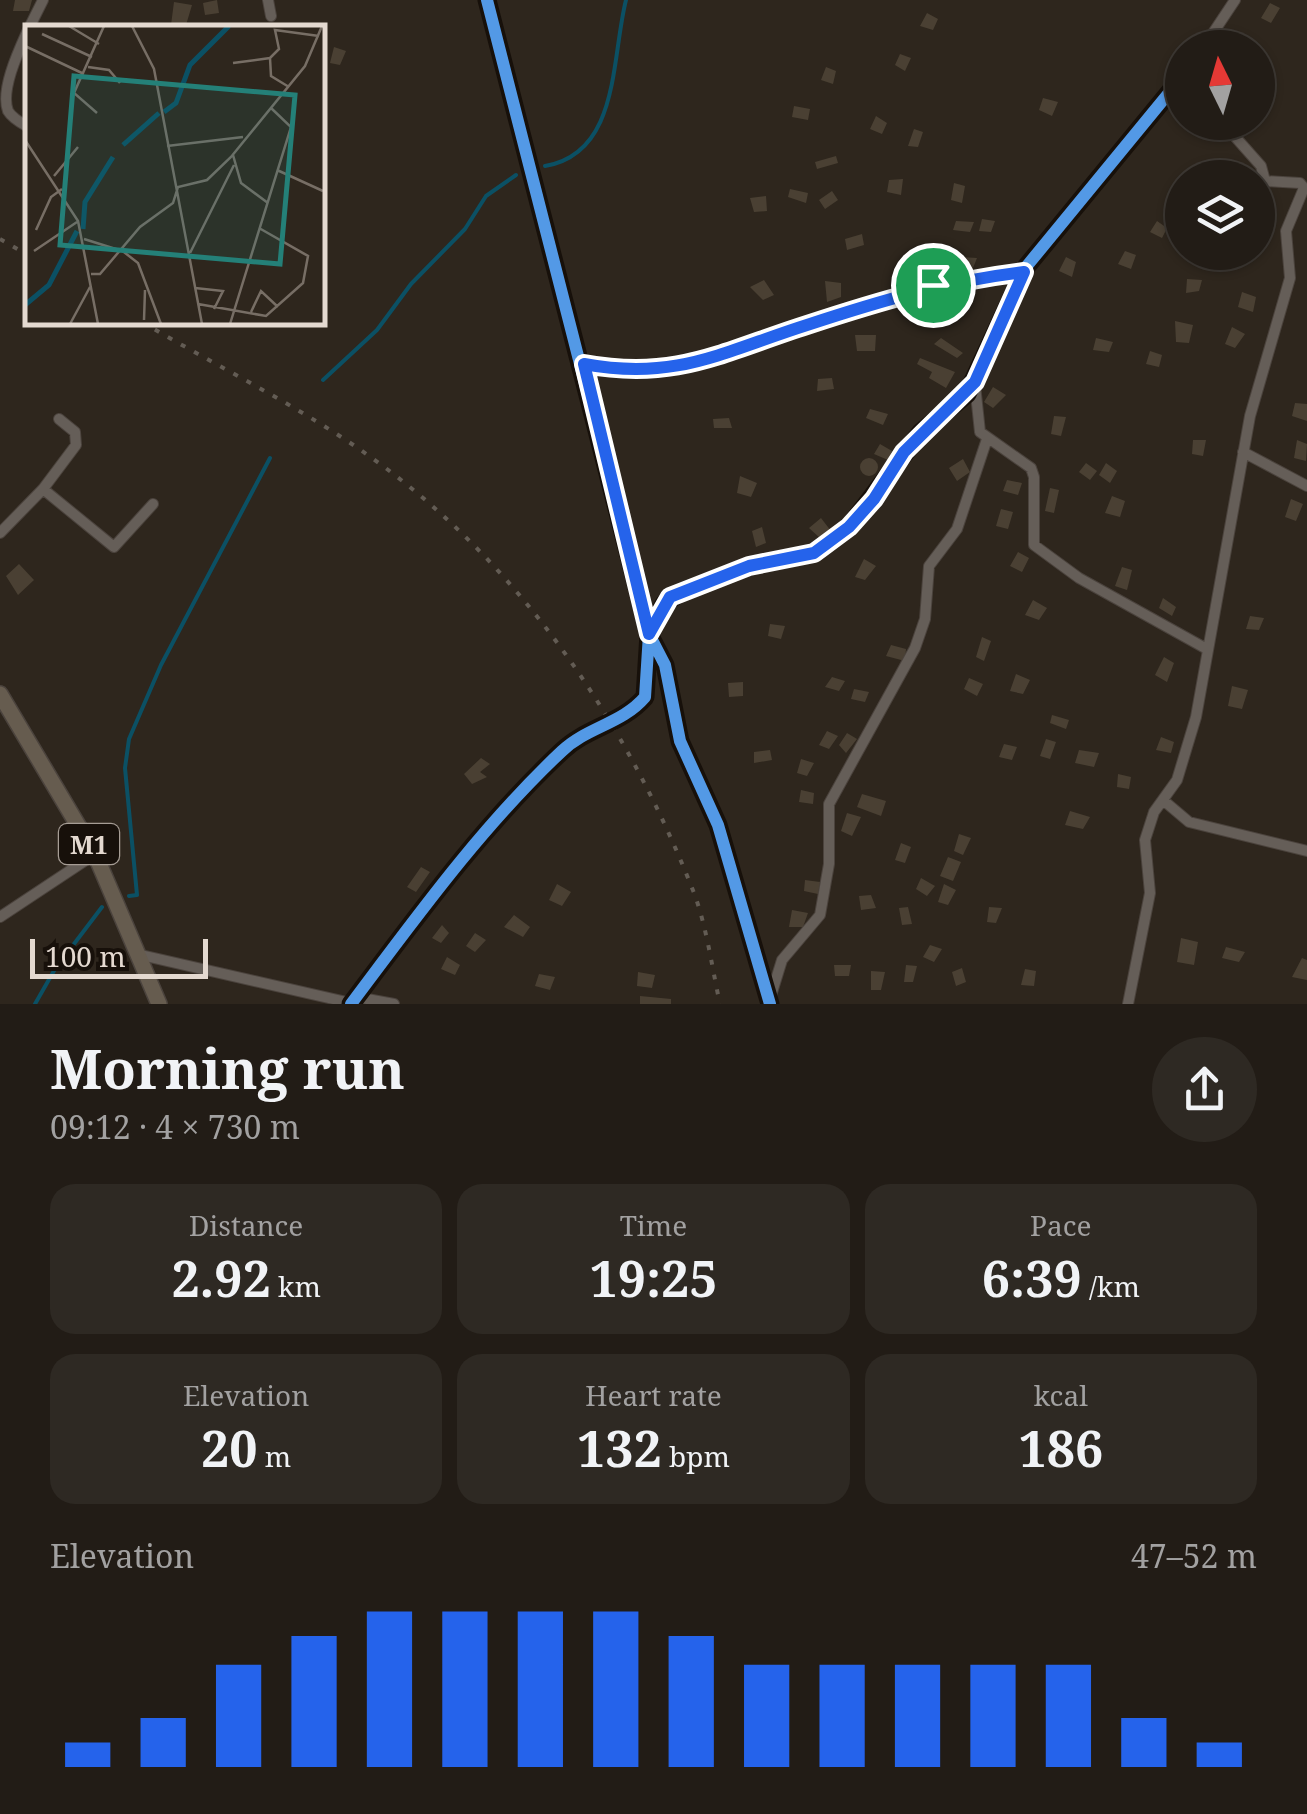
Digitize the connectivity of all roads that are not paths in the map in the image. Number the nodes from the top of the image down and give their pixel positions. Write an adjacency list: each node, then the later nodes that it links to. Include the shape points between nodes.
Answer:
1 (44, 0): 6 (street)
2 (268, 0): 5 (street)
3 (487, 0): 13 (street)
4 (1235, 0): 7 (street)
5 (271, 16)
6 (30, 25)
7 (1215, 30)
8 (25, 37): 10 (street, via 6,102)
9 (1165, 107): 12 (street)
10 (25, 126)
11 (1238, 140): 17 (street, via 1261,166 1264,181 1304,188 1286,231 1290,278)
12 (1024, 272): 13 (street, via 933,285 679,368 630,372); 14 (street)
13 (584, 364): 22 (street)
14 (975, 382): 16 (street, via 976,424); 22 (street, via 920,432 874,499 832,543 670,597)
15 (59, 419): 19 (street, via 78,438)
16 (987, 439): 23 (street, via 1031,468 1032,536 1041,552); 31 (street, via 956,529 929,566 926,620 915,648 830,804 830,864 820,915 782,960)
17 (1242, 452): 18 (street); 23 (street)
18 (1307, 486)
19 (43, 489): 20 (street, via 114,547); 21 (street)
20 (153, 504)
21 (0, 534)
22 (649, 634): 30 (street, via 645,697 623,717 572,742 540,773 464,856); 31 (street, via 665,666 680,741 718,825)
23 (1205, 648): 25 (street, via 1196,717 1177,780)
24 (0, 694): 27 (main road, M1)
25 (1163, 800): 26 (street, via 1189,822); 34 (street, via 1145,840 1149,906)
26 (1307, 851)
27 (95, 854): 28 (street); 29 (main road, M1)
28 (0, 917)
29 (140, 955): 30 (street); 32 (main road, M1)
30 (353, 1001): 33 (street)
31 (769, 1003)
32 (159, 1004)
33 (394, 1004)
34 (1128, 1004)

